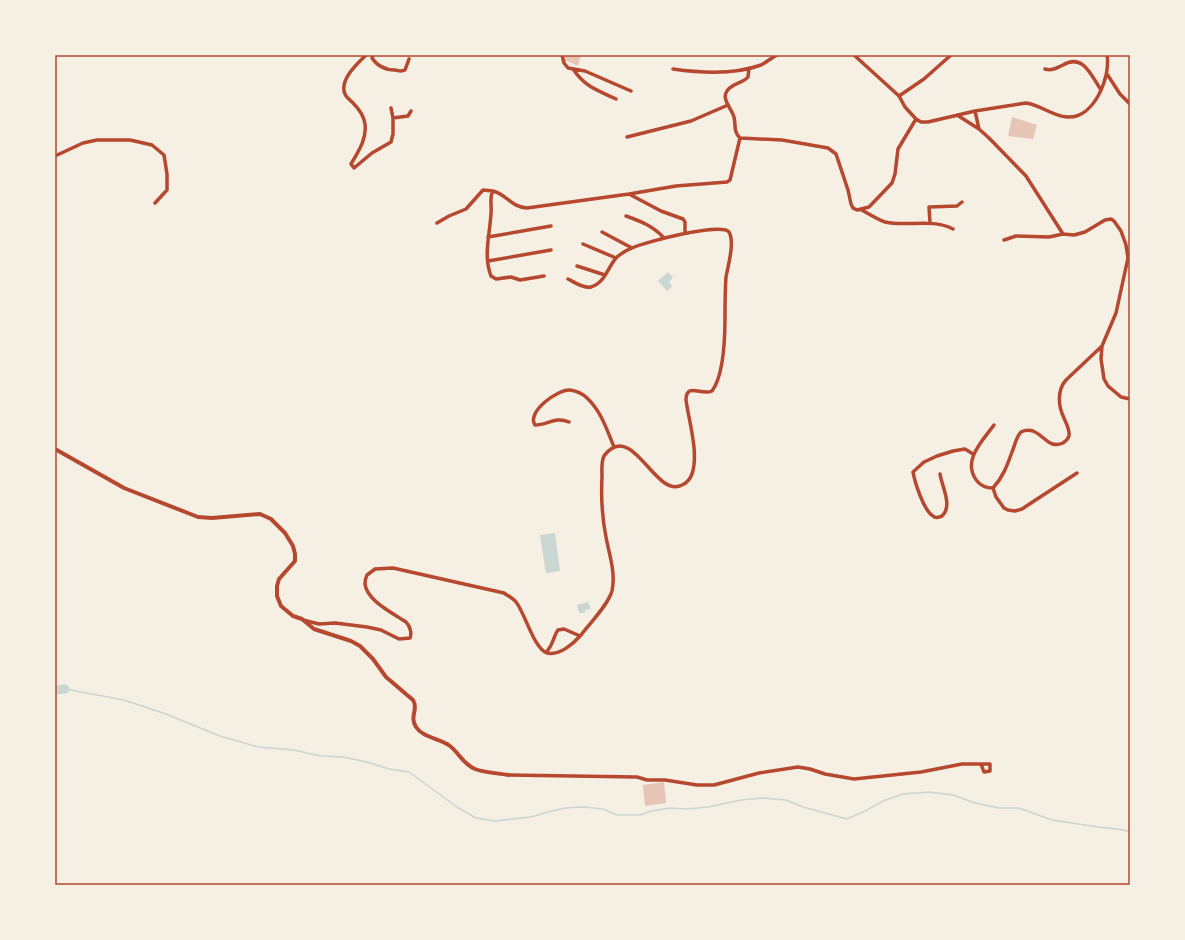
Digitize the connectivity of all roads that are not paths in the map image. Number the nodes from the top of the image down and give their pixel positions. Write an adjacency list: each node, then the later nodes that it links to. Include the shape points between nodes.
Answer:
1 (366, 55): 24 (street, via 345,79 343,88 345,95 361,111 365,124 360,149 351,164 354,168 391,142)
2 (373, 55): 8 (street, via 372,58 378,65 391,70 405,70)
3 (562, 55): 10 (street, via 568,68)
4 (777, 55): 9 (street, via 761,65)
5 (854, 55): 16 (street)
6 (951, 55): 16 (street, via 924,79)
7 (1107, 55): 13 (street)
8 (409, 59)
9 (749, 68): 12 (street, via 719,72); 19 (street, via 748,77 726,91)
10 (572, 69): 15 (street, via 585,71); 17 (street, via 580,80)
11 (1045, 69): 14 (street, via 1053,69 1072,60 1077,61 1090,73)
12 (673, 70)
13 (1107, 74): 14 (street); 18 (street)
14 (1101, 90): 21 (street, via 1090,107 1070,118 1053,115 1034,104 1026,103)
15 (631, 91)
16 (899, 96): 25 (street)
17 (616, 99)
18 (1130, 104)
19 (728, 105): 27 (street, via 691,121); 28 (street, via 734,116 735,132)
20 (391, 108): 24 (street)
21 (975, 110): 23 (street); 26 (street)
22 (411, 111): 24 (street, via 408,116)
23 (957, 115): 25 (street, via 928,122); 26 (street)
24 (393, 118)
25 (916, 119): 34 (street, via 898,148 894,179 874,203)
26 (979, 129): 42 (street, via 1026,176)
27 (627, 137)
28 (740, 138): 31 (street, via 730,180 727,182 676,186); 34 (street, via 782,140 828,148 836,154 853,208)
29 (55, 156): 33 (street, via 83,143 97,140 130,140 152,145 164,155 168,184 167,190)
30 (493, 192): 31 (street, via 520,207); 36 (street, via 483,190 466,209); 43 (street)
31 (629, 194): 41 (street, via 683,219)
32 (962, 202): 37 (street, via 957,206 929,207)
33 (155, 204)
34 (862, 210): 37 (street, via 884,222)
35 (626, 216): 44 (street, via 649,225)
36 (437, 223)
37 (930, 223): 39 (street)
38 (550, 226): 43 (street)
39 (953, 228)
40 (602, 232): 47 (street)
41 (685, 233): 44 (street); 60 (street, via 724,230 729,233 731,239 726,277 724,350 718,374 712,391 692,390 687,392 686,396 694,452 691,476 684,485 670,486 629,449)
42 (1063, 234): 45 (street, via 1049,238 1016,236); 51 (street, via 1085,232 1111,219 1121,231)
43 (488, 237): 50 (street)
44 (663, 237): 47 (street)
45 (1004, 240)
46 (584, 244): 49 (street)
47 (632, 248): 49 (street)
48 (550, 250): 50 (street)
49 (616, 258): 53 (street)
50 (488, 260): 54 (street, via 493,278 511,277 520,280)
51 (1129, 260): 56 (street, via 1116,313)
52 (577, 266): 53 (street)
53 (605, 275): 55 (street, via 598,283 587,288)
54 (544, 276)
55 (568, 280)
56 (1102, 346): 57 (street, via 1101,370 1104,379 1114,393); 65 (street, via 1066,380 1060,390 1059,402 1069,431 1067,440 1053,445 1032,431 1021,432 1000,481)
57 (1130, 398)
58 (569, 422): 60 (street, via 556,419 539,425 535,424 532,418 539,408 555,395 565,390 577,392 587,398 596,409)
59 (994, 425): 62 (street)
60 (614, 447): 67 (street, via 604,456 602,462 604,519 612,570 612,592)
61 (55, 449): 66 (street, via 124,488 198,517 260,514 272,518 285,533 295,554 294,561 279,579 277,596 286,611)
62 (973, 454): 64 (street, via 965,449 953,451 924,462 913,472 925,507 936,518 947,510); 65 (street, via 971,464 974,477 984,487)
63 (1077, 473): 65 (street, via 1015,511 1004,508)
64 (940, 474)
65 (993, 488)
66 (302, 619): 68 (street, via 319,624 367,627 381,630 399,639 410,638 409,625 378,604 368,593 365,584 367,575 375,569 393,568 504,593 516,602 539,646); 70 (street, via 314,629 360,646 386,676 413,700 416,705 413,722 422,733 451,747 472,768)
67 (580, 636): 68 (street, via 564,649); 68 (street, via 564,629 558,630 553,644)
68 (546, 652)
69 (982, 764): 70 (street, via 962,764 921,772 854,779 798,767 759,773 714,785 637,777)
70 (508, 775)

